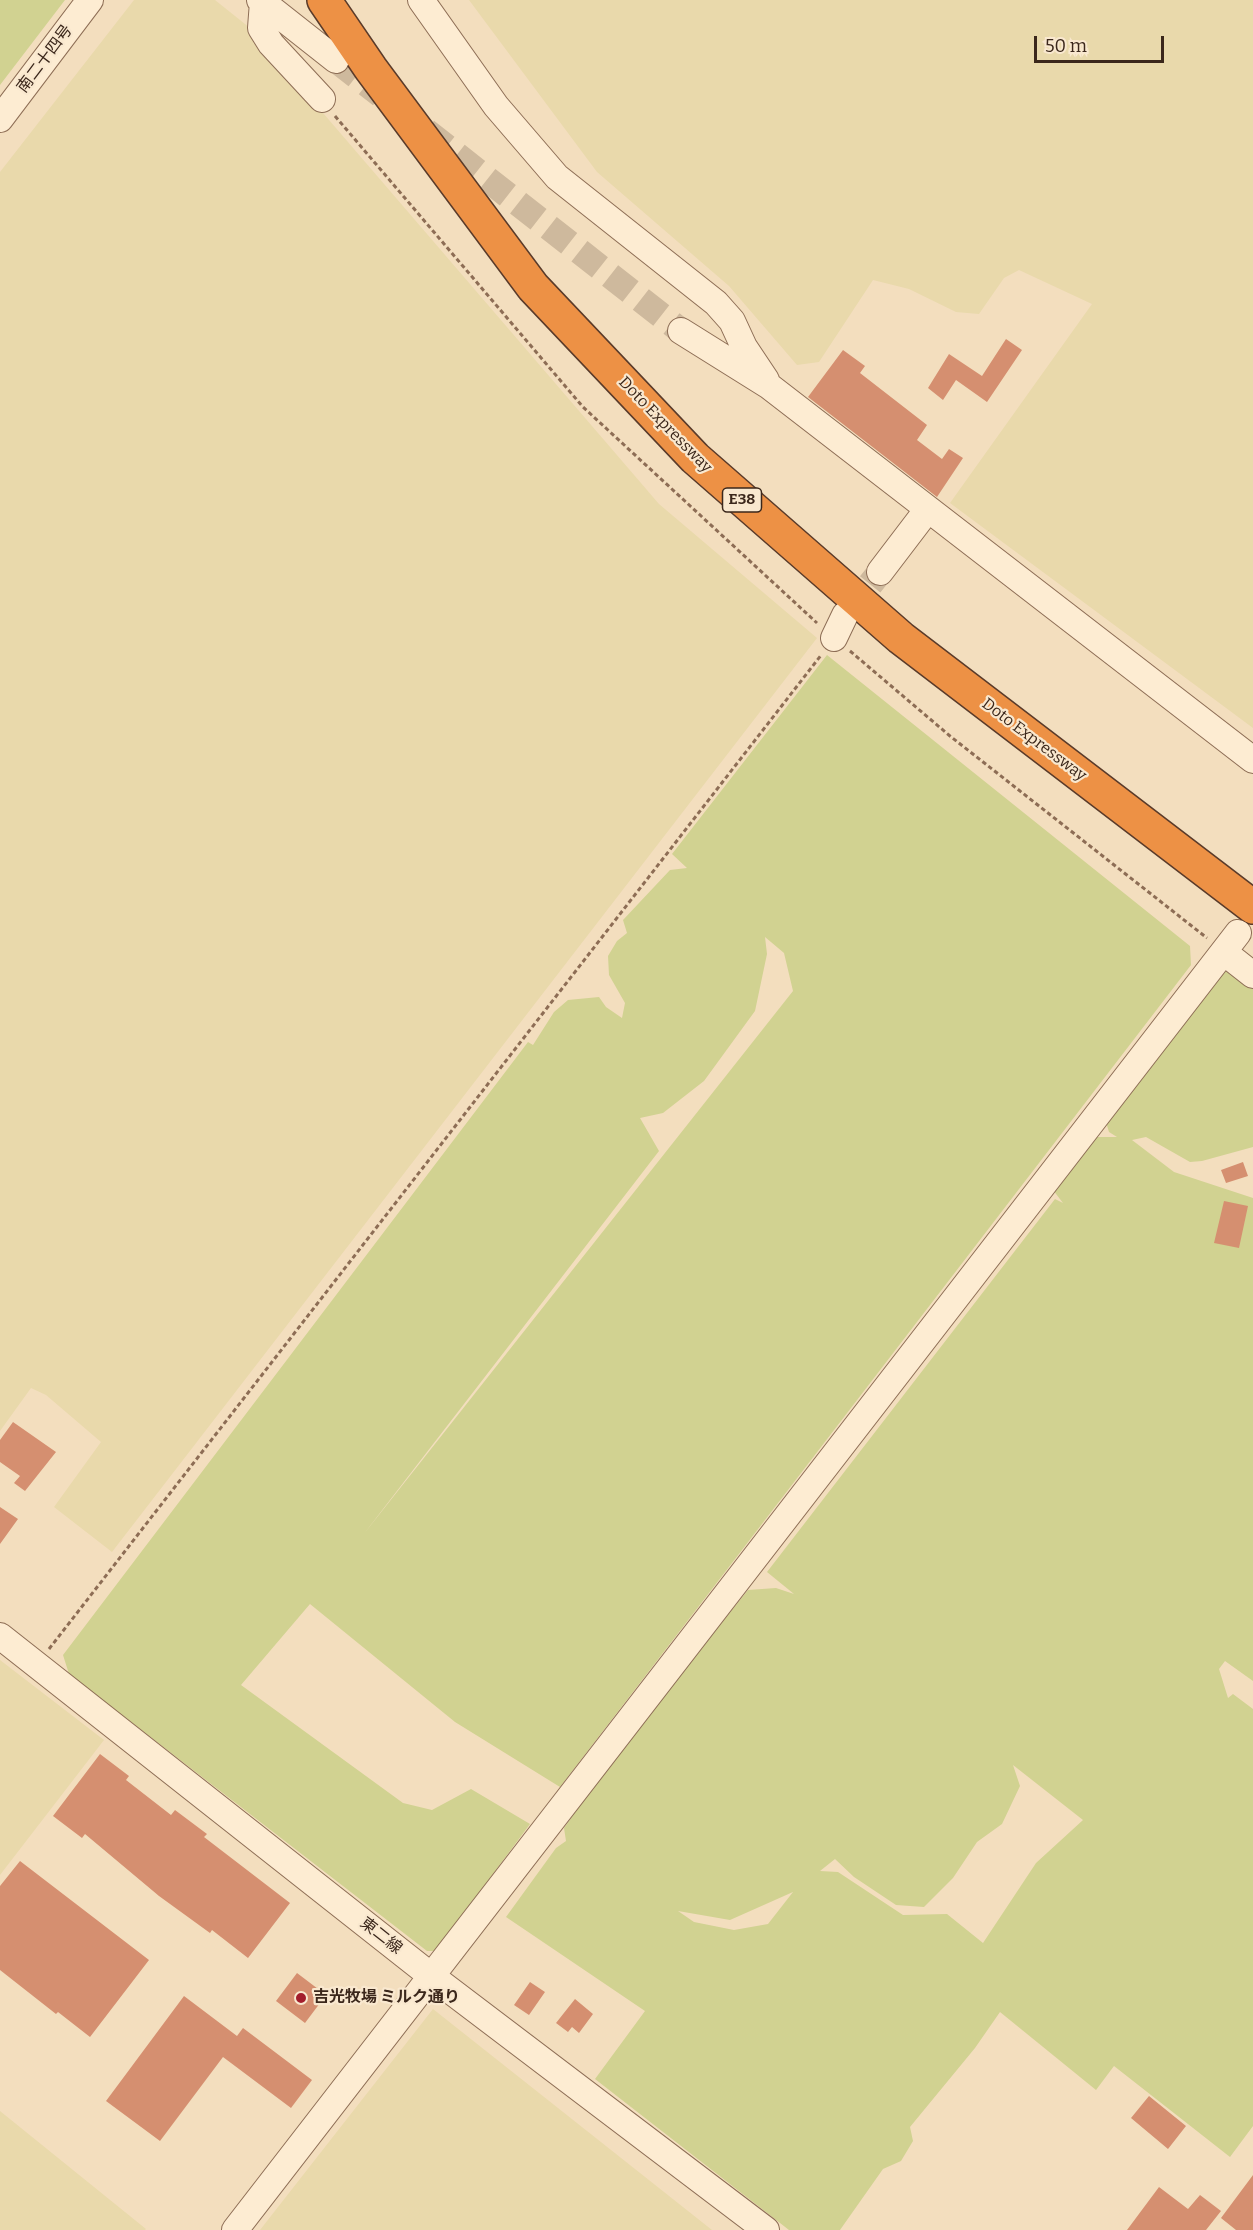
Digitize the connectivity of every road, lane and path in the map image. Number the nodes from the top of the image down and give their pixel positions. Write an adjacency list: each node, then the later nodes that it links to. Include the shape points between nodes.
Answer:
1 (90, 0): 7 (street, 南二十四号)
2 (324, 0): 15 (highway, Doto Expressway / E38, via 533,287 695,458)
3 (421, 0): 9 (street, via 496,106 557,177 716,303 732,321)
4 (261, 1): 5 (street); 6 (street, via 261,28)
5 (336, 60)
6 (322, 99): 13 (path, via 583,407)
7 (0, 119)
8 (681, 331): 9 (street)
9 (769, 386): 10 (street)
10 (928, 509): 11 (street); 14 (street)
11 (880, 572)
12 (845, 615): 13 (street)
13 (834, 638): 15 (path, via 950,736); 18 (path)
14 (1253, 760)
15 (1239, 931): 16 (street); 19 (street)
16 (1253, 975)
17 (0, 1636): 18 (street, 東二線)
18 (37, 1665): 19 (street, 東二線)
19 (430, 1975): 20 (street); 21 (street, 東二線)
20 (235, 2230)
21 (766, 2230)

